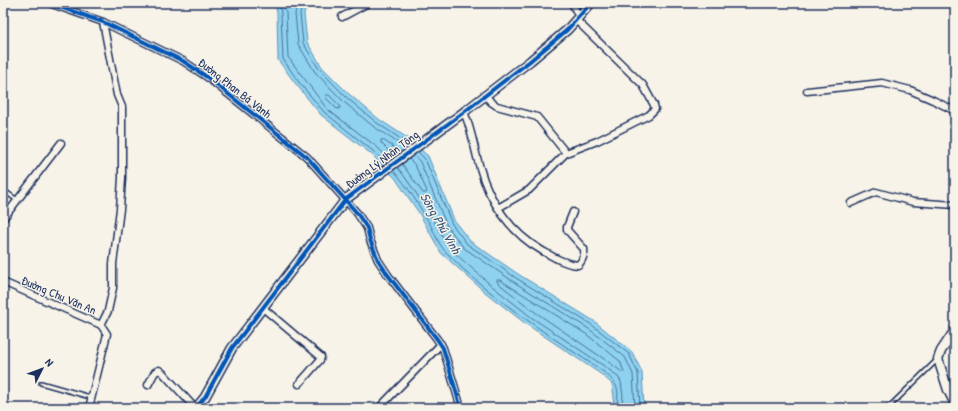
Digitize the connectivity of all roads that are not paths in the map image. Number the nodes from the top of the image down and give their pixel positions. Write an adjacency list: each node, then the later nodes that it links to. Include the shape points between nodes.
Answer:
1 (49, 3): 7 (street, Đường Phan Bá Vành)
2 (368, 3): 5 (street)
3 (572, 3): 6 (street)
4 (591, 3): 6 (street, Đường Lý Nhân Tông)
5 (342, 16)
6 (578, 18): 9 (street, Đường Lý Nhân Tông, via 530,61); 13 (street, via 643,85 655,109 649,115 597,141)
7 (102, 22): 15 (street, Đường Phan Bá Vành, via 183,61 207,77 307,158); 24 (street, via 117,95 122,107 122,178 113,288)
8 (808, 91): 10 (street, via 882,83 910,90)
9 (485, 95): 11 (street, Đường Lý Nhân Tông); 13 (street, via 497,106 537,117)
10 (955, 111)
11 (464, 112): 15 (street, Đường Lý Nhân Tông); 19 (street, via 484,181)
12 (61, 143): 16 (street)
13 (566, 153): 19 (street, via 530,190)
14 (3, 190): 16 (lane)
15 (346, 199): 23 (street, Đường Lý Nhân Tông); 26 (street, Đường Phan Bá Vành, via 367,228 378,260)
16 (17, 200): 21 (street)
17 (851, 203): 18 (street, via 876,192 913,202)
18 (955, 205)
19 (498, 208): 20 (street, via 516,231 533,245 561,260 578,265 585,252 567,230)
20 (573, 212)
21 (3, 219)
22 (3, 282): 24 (street, Đường Chu Văn An)
23 (263, 308): 29 (street, via 321,357); 34 (street, Đường Lý Nhân Tông, via 232,348 205,397)
24 (103, 327): 31 (street, via 107,334)
25 (955, 330): 27 (street)
26 (441, 344): 35 (street); 36 (street, Đường Phan Bá Vành)
27 (938, 359): 32 (street); 37 (lane)
28 (41, 383): 31 (lane)
29 (299, 384)
30 (148, 385): 34 (street, via 155,372 159,370)
31 (90, 396): 33 (street)
32 (955, 404)
33 (88, 408)
34 (196, 408)
35 (379, 408)
36 (461, 408)
37 (886, 408)

